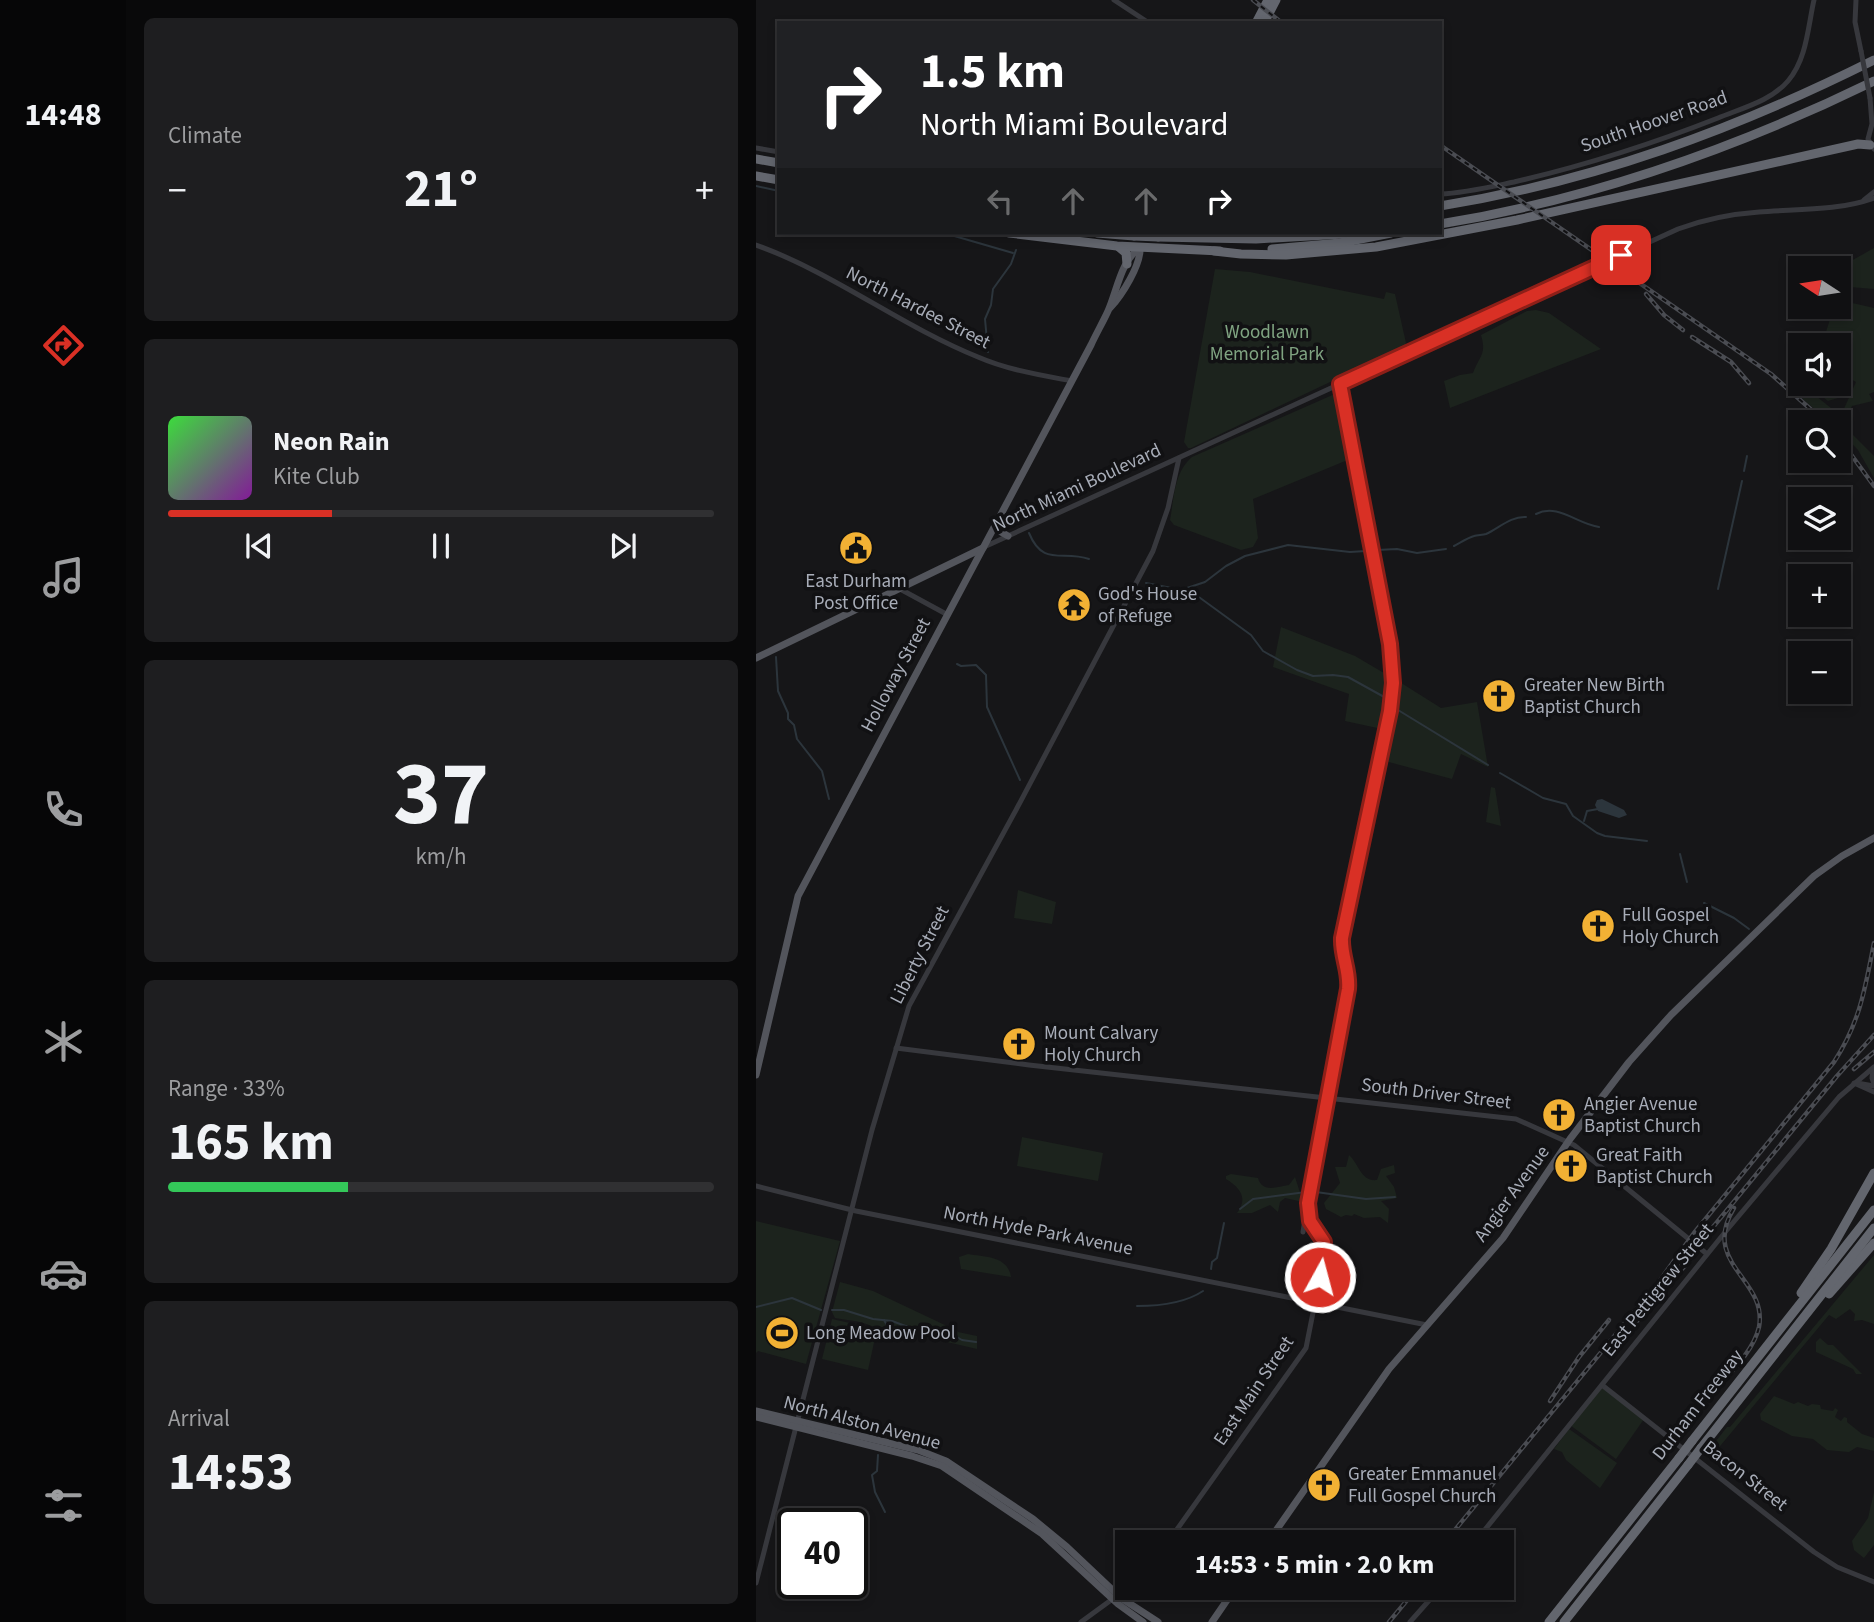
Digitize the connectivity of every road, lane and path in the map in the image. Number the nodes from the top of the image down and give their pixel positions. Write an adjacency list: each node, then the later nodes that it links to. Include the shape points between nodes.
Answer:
1 (1114, 0): 6 (street)
2 (1268, 0): 7 (highway)
3 (1276, 0): 8 (highway)
4 (1814, 0): 21 (street, South Hoover Road, via 1796,69 1765,99 1569,168)
5 (1856, 0): 11 (street, bridge, via 1855,22)
6 (1146, 21)
7 (1257, 21)
8 (1265, 21)
9 (1874, 60): 24 (highway, via 1776,108 1676,147 1574,178)
10 (1873, 82): 25 (highway, via 1761,133 1648,175 1543,204)
11 (1873, 113): 12 (street)
12 (1872, 131): 14 (street, via 1868,141)
13 (756, 148): 15 (street)
14 (1873, 148): 26 (highway, via 1858,144)
15 (777, 152)
16 (756, 159): 17 (highway)
17 (777, 163)
18 (756, 176): 19 (highway)
19 (777, 180)
20 (1874, 192): 23 (street)
21 (1442, 194)
22 (1874, 201): 23 (street)
23 (1858, 203): 40 (street, North Miami Boulevard, via 1732,214 1689,225)
24 (1442, 205)
25 (1442, 224)
26 (1442, 234)
27 (1026, 235): 34 (highway)
28 (1122, 235): 30 (highway, bridge, via 1256,239)
29 (1147, 235): 35 (highway, Holloway Street)
30 (1327, 235)
31 (1379, 235): 36 (highway, via 1304,247)
32 (1436, 235): 36 (highway, via 1286,255)
33 (756, 245): 39 (street, North Hardee Street, via 977,357)
34 (1117, 246): 35 (highway); 37 (highway, via 1126,253)
35 (1140, 248): 36 (highway); 37 (main road, Holloway Street); 38 (main road, Holloway Street, via 1141,256)
36 (1214, 251)
37 (1127, 264): 38 (main road, Holloway Street)
38 (1109, 308): 39 (main road, Holloway Street)
39 (1072, 381): 42 (main road, Holloway Street)
40 (1340, 384): 41 (street, North Miami Boulevard); 57 (street, via 1390,644 1393,683 1342,938 1349,983)
41 (1179, 458): 43 (street, North Miami Boulevard); 51 (street, Liberty Street, via 1153,551 915,993)
42 (998, 521): 43 (main road, via 999,530); 44 (main road, Holloway Street)
43 (1008, 536): 44 (street, North Miami Boulevard)
44 (984, 547): 45 (main road, North Miami Boulevard); 46 (main road, Holloway Street)
45 (960, 560): 46 (main road, via 969,562); 47 (main road, North Miami Boulevard)
46 (971, 572): 48 (main road, Holloway Street)
47 (900, 589): 48 (street); 49 (main road, North Miami Boulevard)
48 (948, 615): 53 (main road, Holloway Street, via 796,901)
49 (756, 658)
50 (1874, 838): 58 (main road, Angier Avenue, via 1814,876 1671,1015)
51 (896, 1048): 57 (street, South Driver Street); 64 (street, Liberty Street)
52 (1874, 1068): 54 (street, East Pettigrew Street); 55 (street)
53 (756, 1074)
54 (1854, 1083): 55 (street); 56 (street); 69 (street, East Pettigrew Street)
55 (1874, 1085)
56 (1874, 1092)
57 (1327, 1098): 58 (street, South Driver Street, via 1505,1116); 63 (street)
58 (1568, 1142): 69 (street, South Driver Street); 71 (main road, Angier Avenue, via 1503,1238)
59 (1874, 1167): 62 (highway)
60 (1874, 1173): 62 (highway)
61 (756, 1186): 64 (street, North Hyde Park Avenue)
62 (1860, 1197): 72 (highway)
63 (1308, 1203): 67 (street); 70 (street, East Main Street, via 1310,1221 1325,1246)
64 (852, 1210): 70 (street, North Hyde Park Avenue); 77 (street, Liberty Street)
65 (1874, 1210): 72 (highway, Durham Freeway)
66 (1874, 1228): 73 (highway, Durham Freeway)
67 (1303, 1232)
68 (1874, 1243): 73 (highway)
69 (1707, 1254): 74 (street, East Pettigrew Street)
70 (1315, 1301): 71 (street, North Hyde Park Avenue); 78 (street, East Main Street, via 1306,1348)
71 (1427, 1325): 79 (main road, Angier Avenue, via 1389,1369)
72 (1766, 1347): 93 (highway, Durham Freeway, bridge)
73 (1768, 1363): 94 (highway, Durham Freeway, bridge)
74 (1602, 1385): 80 (street, East Pettigrew Street); 81 (street, Bacon Street, via 1814,1552)
75 (756, 1411): 77 (main road, North Alston Avenue)
76 (756, 1417): 77 (main road, North Alston Avenue)
77 (798, 1424): 82 (street, Liberty Street); 83 (main road, North Alston Avenue, via 918,1450 951,1464 1040,1524)
78 (1176, 1530)
79 (1276, 1530)
80 (1484, 1530)
81 (1874, 1582)
82 (756, 1583)
83 (1115, 1598): 88 (street)
84 (1117, 1600): 89 (main road, North Alston Avenue)
85 (1119, 1600): 90 (main road, North Alston Avenue)
86 (1227, 1600): 91 (main road)
87 (1429, 1600): 92 (street)
88 (1081, 1622)
89 (1143, 1622)
90 (1158, 1622)
91 (1212, 1622)
92 (1410, 1622)
93 (1549, 1622)
94 (1564, 1622)

